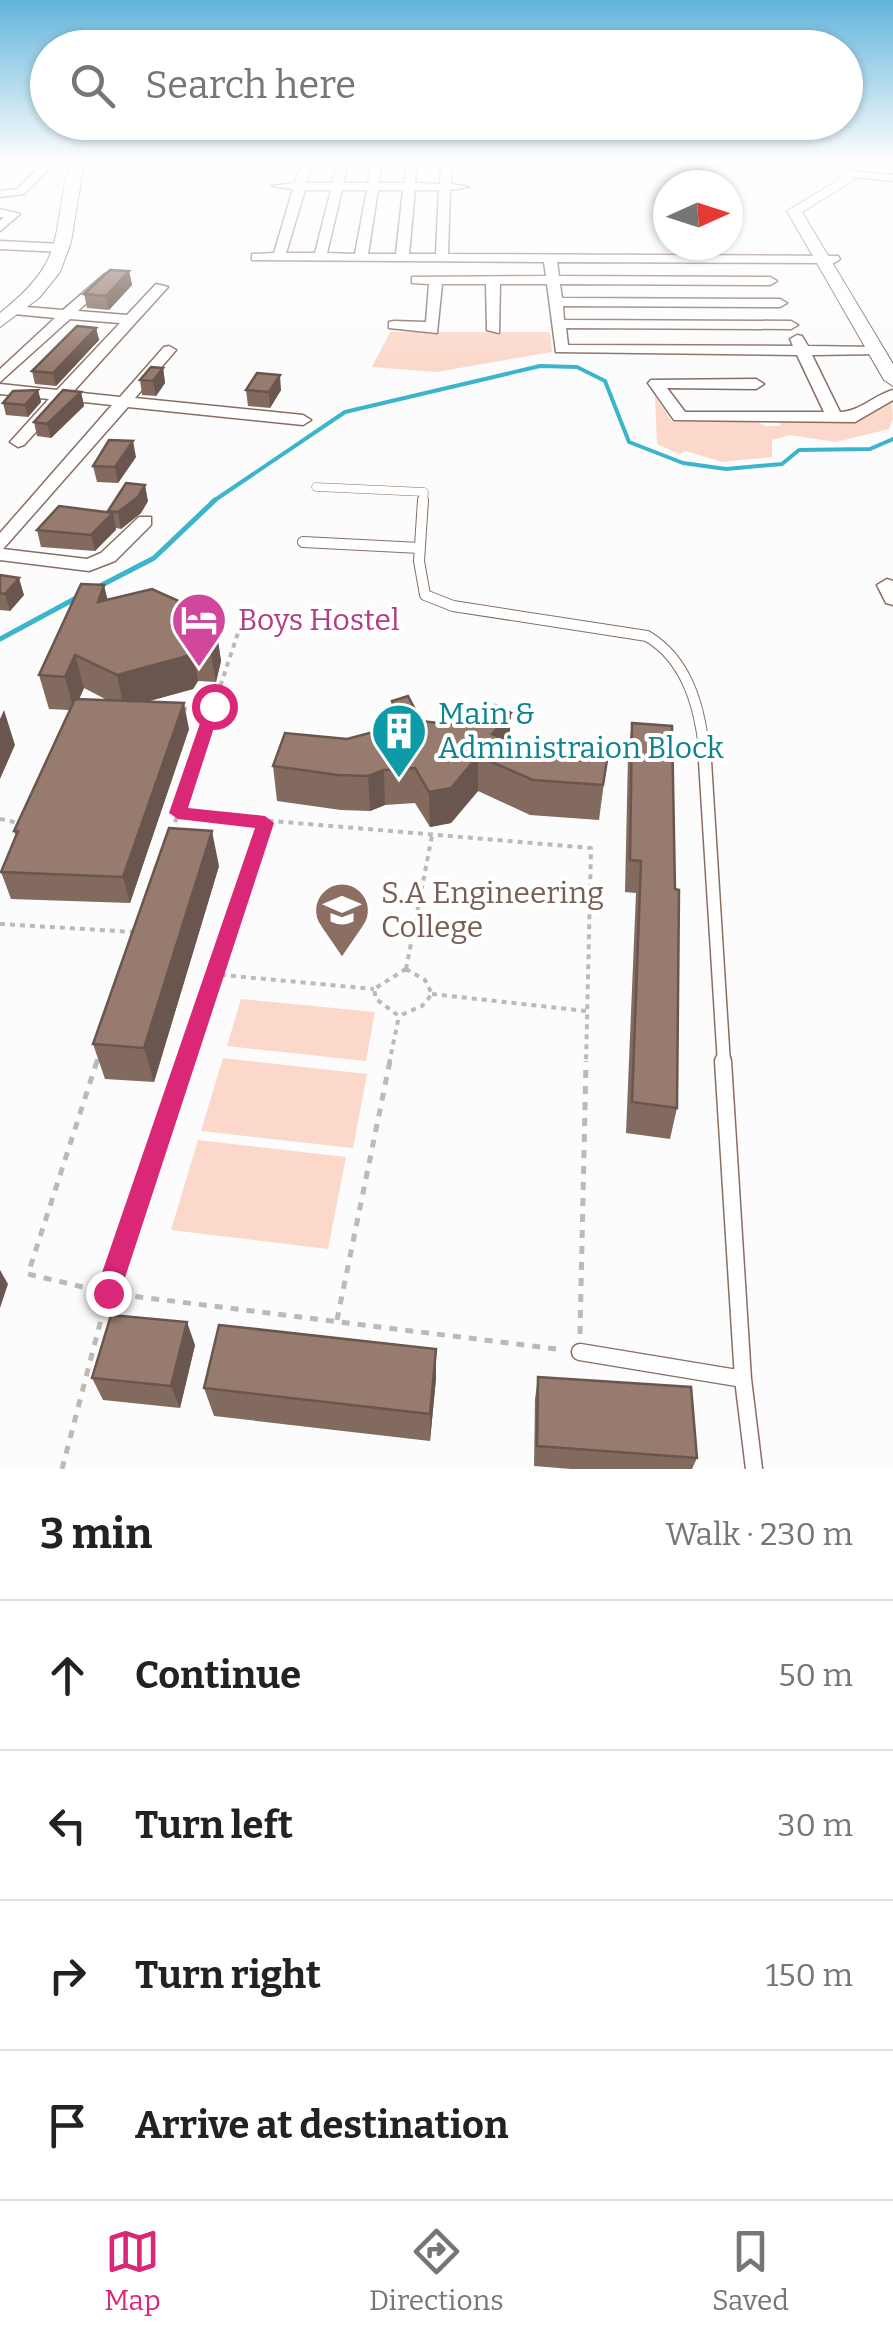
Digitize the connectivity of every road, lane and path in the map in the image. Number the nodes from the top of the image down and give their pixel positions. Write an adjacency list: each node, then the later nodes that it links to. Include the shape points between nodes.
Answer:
1 (64, 231): 9 (street)
2 (287, 231): 11 (street)
3 (326, 231): 12 (street)
4 (365, 231): 13 (street)
5 (405, 231): 14 (street)
6 (443, 231): 15 (street)
7 (808, 231): 18 (street)
8 (0, 245): 9 (street)
9 (62, 248): 29 (street, via 44,284)
10 (256, 257): 11 (street)
11 (280, 257): 12 (street)
12 (320, 257): 13 (street)
13 (361, 257): 14 (street)
14 (402, 257): 15 (street)
15 (442, 258): 16 (street)
16 (550, 258): 17 (street); 23 (street)
17 (760, 259): 18 (street); 24 (street)
18 (828, 259): 38 (street)
19 (105, 278): 28 (street)
20 (418, 280): 21 (street)
21 (436, 280): 22 (street); 32 (street, via 432,328)
22 (493, 280): 23 (street); 34 (street)
23 (553, 280): 24 (street); 26 (street)
24 (770, 281): 27 (street)
25 (161, 287): 30 (street)
26 (556, 302): 27 (street); 31 (street)
27 (780, 303): 33 (street)
28 (66, 314): 29 (street); 30 (street); 39 (street)
29 (4, 318)
30 (131, 320): 43 (street)
31 (558, 324): 33 (street); 36 (street, via 561,348)
32 (394, 325)
33 (791, 326): 37 (street)
34 (494, 330)
35 (168, 350): 45 (street)
36 (744, 350): 37 (street); 41 (street)
37 (803, 351): 38 (street); 46 (street)
38 (885, 354): 40 (street)
39 (0, 377)
40 (893, 380)
41 (756, 384): 48 (street); 48 (street, via 656,384 680,417)
42 (0, 388): 43 (street)
43 (62, 395): 45 (street); 49 (street)
44 (893, 395): 46 (street, via 856,417)
45 (125, 401): 47 (street); 53 (street)
46 (834, 417): 48 (street)
47 (303, 420)
48 (770, 421)
49 (18, 442)
50 (316, 487): 54 (lane, via 424,492)
51 (145, 522): 55 (street, via 108,557 89,565)
52 (303, 542): 54 (lane)
53 (0, 544)
54 (420, 548): 77 (lane, via 421,585 437,602 647,636 667,648 696,701 715,877)
55 (0, 554)
56 (241, 624): 57 (path)
57 (214, 706): 58 (path); 59 (path)
58 (177, 710)
59 (178, 813): 61 (path); 64 (path)
60 (0, 819): 63 (path, via 18,823)
61 (265, 823): 62 (path); 68 (path)
62 (432, 836): 67 (path); 71 (path, via 591,848)
63 (14, 839)
64 (167, 847)
65 (0, 924): 66 (path)
66 (139, 932)
67 (406, 969): 69 (path); 70 (path, via 425,980)
68 (212, 974): 69 (path); 74 (path)
69 (374, 989): 72 (path, via 376,1000)
70 (432, 994): 71 (path); 72 (path)
71 (587, 1011): 76 (path)
72 (399, 1016): 75 (path)
73 (102, 1046): 74 (path, via 28,1274)
74 (108, 1293): 75 (path); 78 (path)
75 (337, 1322): 76 (path)
76 (580, 1352): 77 (lane)
77 (743, 1379): 79 (lane)
78 (62, 1469)
79 (754, 1469)

